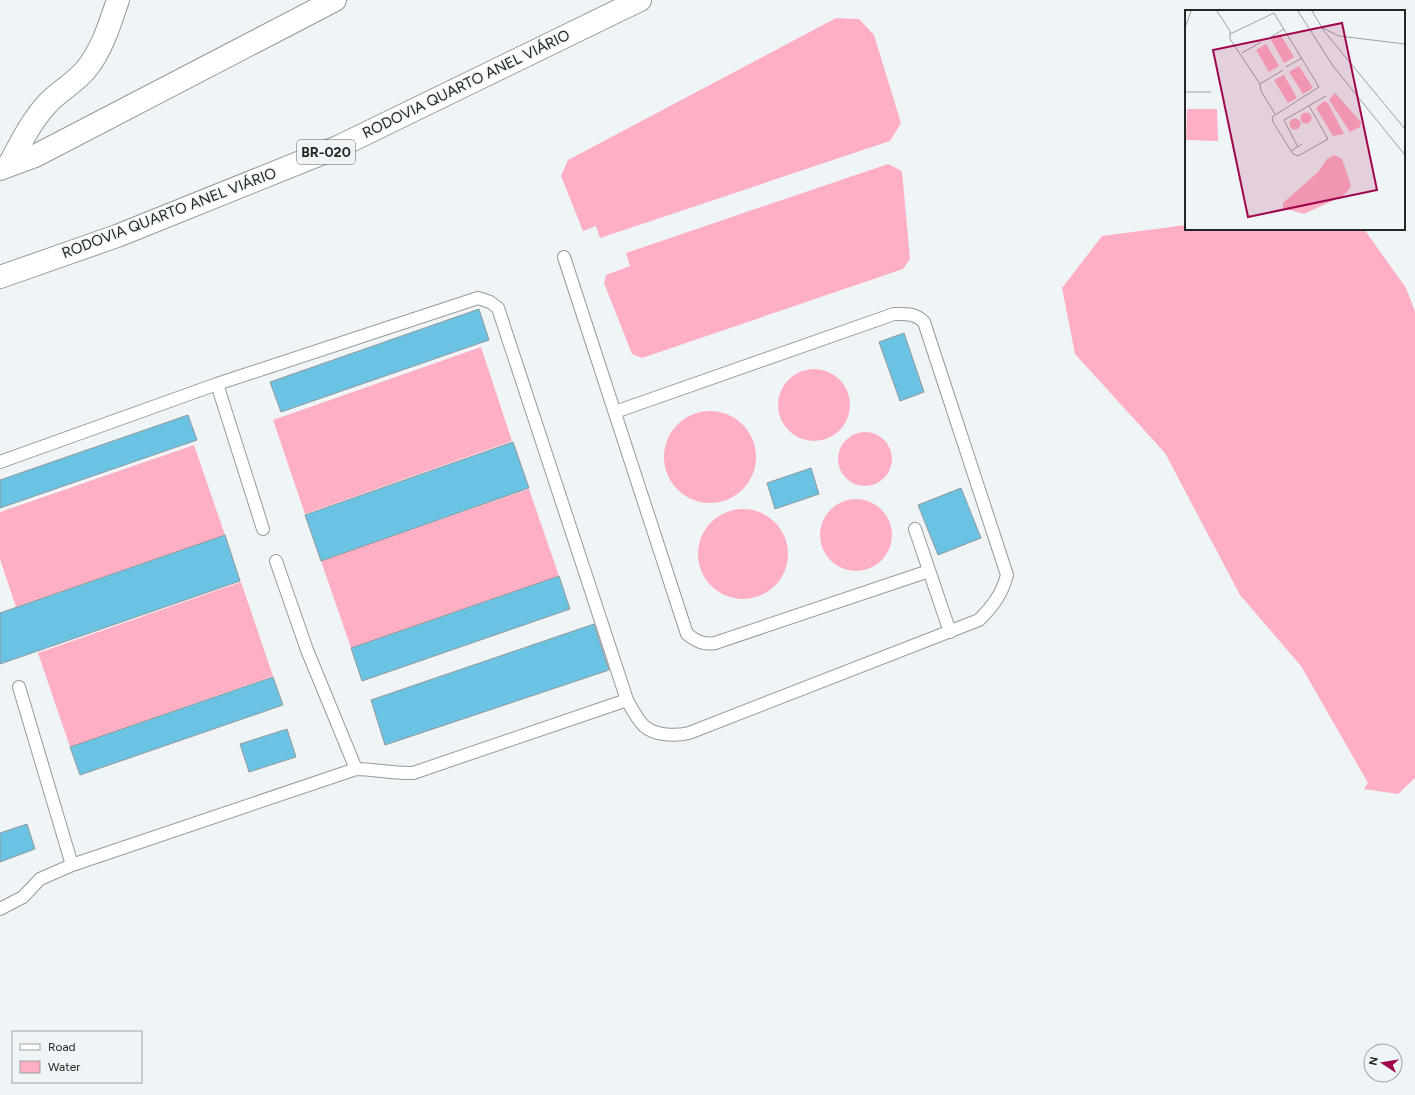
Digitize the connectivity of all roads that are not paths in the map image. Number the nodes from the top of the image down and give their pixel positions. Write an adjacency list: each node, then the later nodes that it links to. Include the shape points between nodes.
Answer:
1 (118, 0): 4 (main road, via 102,44 88,67 71,85 48,103)
2 (335, 0): 4 (main road, via 35,156)
3 (640, 0): 6 (main road, RODOVIA QUARTO ANEL VIÁRIO / BR-020, via 338,147 117,236)
4 (4, 167)
5 (564, 257): 8 (lane)
6 (0, 277)
7 (217, 384): 9 (lane); 10 (lane); 16 (lane, via 478,298 498,308)
8 (615, 412): 13 (lane, via 687,634 697,641 715,643); 14 (lane, via 894,314 918,316 924,322 1008,575 1004,589 994,605 979,620)
9 (0, 462)
10 (263, 529)
11 (915, 529): 13 (lane)
12 (276, 562): 17 (lane, via 307,650)
13 (929, 571): 14 (lane)
14 (950, 632): 16 (lane, via 676,736 645,727)
15 (19, 687): 18 (lane)
16 (627, 700): 17 (lane, via 413,774)
17 (356, 769): 18 (lane)
18 (72, 865): 19 (lane, via 40,879 23,897)
19 (0, 909)

